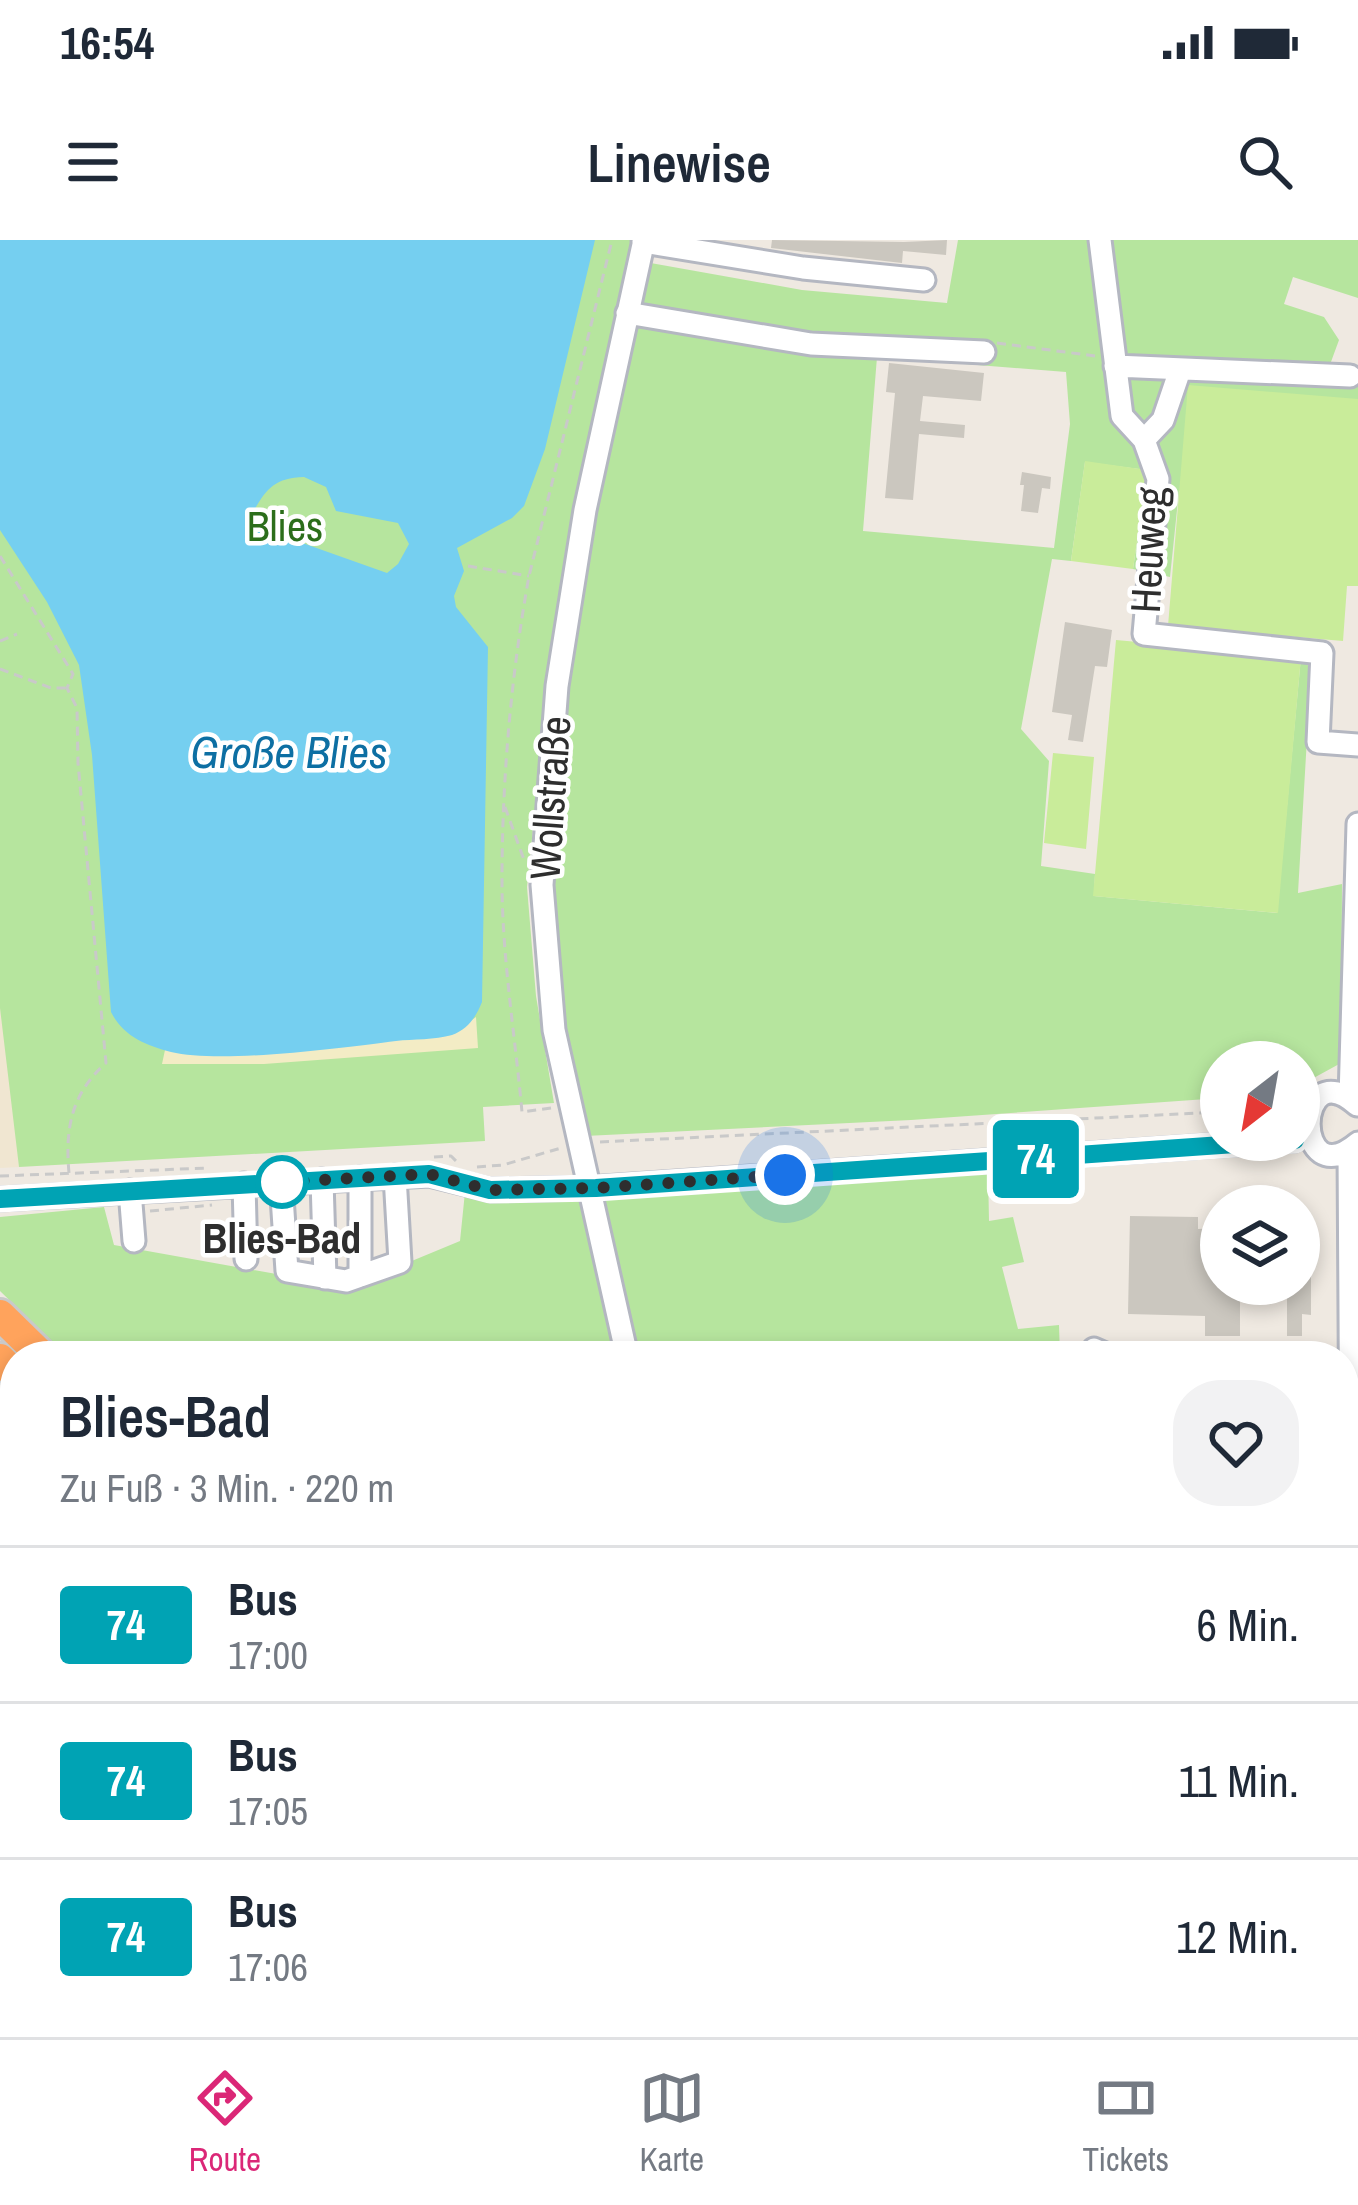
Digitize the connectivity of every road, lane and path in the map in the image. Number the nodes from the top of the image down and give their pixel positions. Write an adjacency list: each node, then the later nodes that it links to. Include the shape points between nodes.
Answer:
1 (612, 240): 13 (path)
2 (1100, 240): 7 (street, Heuweg)
3 (643, 241): 4 (street); 5 (street, Wollstraße)
4 (924, 280)
5 (627, 313): 6 (street, via 812,344); 22 (street, Wollstraße, via 557,686)
6 (984, 352): 7 (path, via 997,343)
7 (1115, 362): 8 (street); 10 (street, Heuweg, via 1122,416)
8 (1180, 370): 9 (street); 10 (street, via 1163,420)
9 (1350, 376)
10 (1144, 440): 18 (street, Heuweg, via 1158,479 1144,634 1322,653 1318,742)
11 (0, 556): 17 (path, via 74,674)
12 (467, 566): 13 (path)
13 (529, 576): 19 (path)
14 (17, 634): 15 (path)
15 (0, 641)
16 (0, 669): 17 (path)
17 (68, 688): 31 (path, via 78,718 106,1063 71,1114)
18 (1358, 746)
19 (504, 804): 22 (path, via 530,885); 25 (path, via 502,885 521,1112)
20 (1358, 824): 21 (street)
21 (1357, 863): 24 (street)
22 (542, 885): 25 (street, Wollstraße, via 550,995)
23 (1320, 1100): 24 (street, via 1333,1094)
24 (1354, 1102)
25 (571, 1106): 27 (street, Wollstraße)
26 (1200, 1113): 27 (path)
27 (579, 1143): 37 (street, Wollstraße)
28 (1200, 1145): 37 (street)
29 (1354, 1146): 30 (street); 47 (street)
30 (1320, 1148)
31 (69, 1174)
32 (395, 1176): 33 (street); 37 (street, via 429,1174 490,1190); 42 (street, via 400,1262)
33 (360, 1178): 34 (street); 42 (street)
34 (322, 1180): 35 (street); 43 (street)
35 (281, 1182): 36 (street); 43 (street, via 286,1271)
36 (244, 1184): 38 (street); 41 (street)
37 (589, 1188): 46 (street, Wollstraße)
38 (130, 1191): 39 (street); 40 (street)
39 (0, 1199)
40 (134, 1241)
41 (246, 1258)
42 (360, 1276): 43 (street)
43 (325, 1278)
44 (0, 1315): 45 (highway)
45 (27, 1341)
46 (624, 1341)
47 (1351, 1341)

